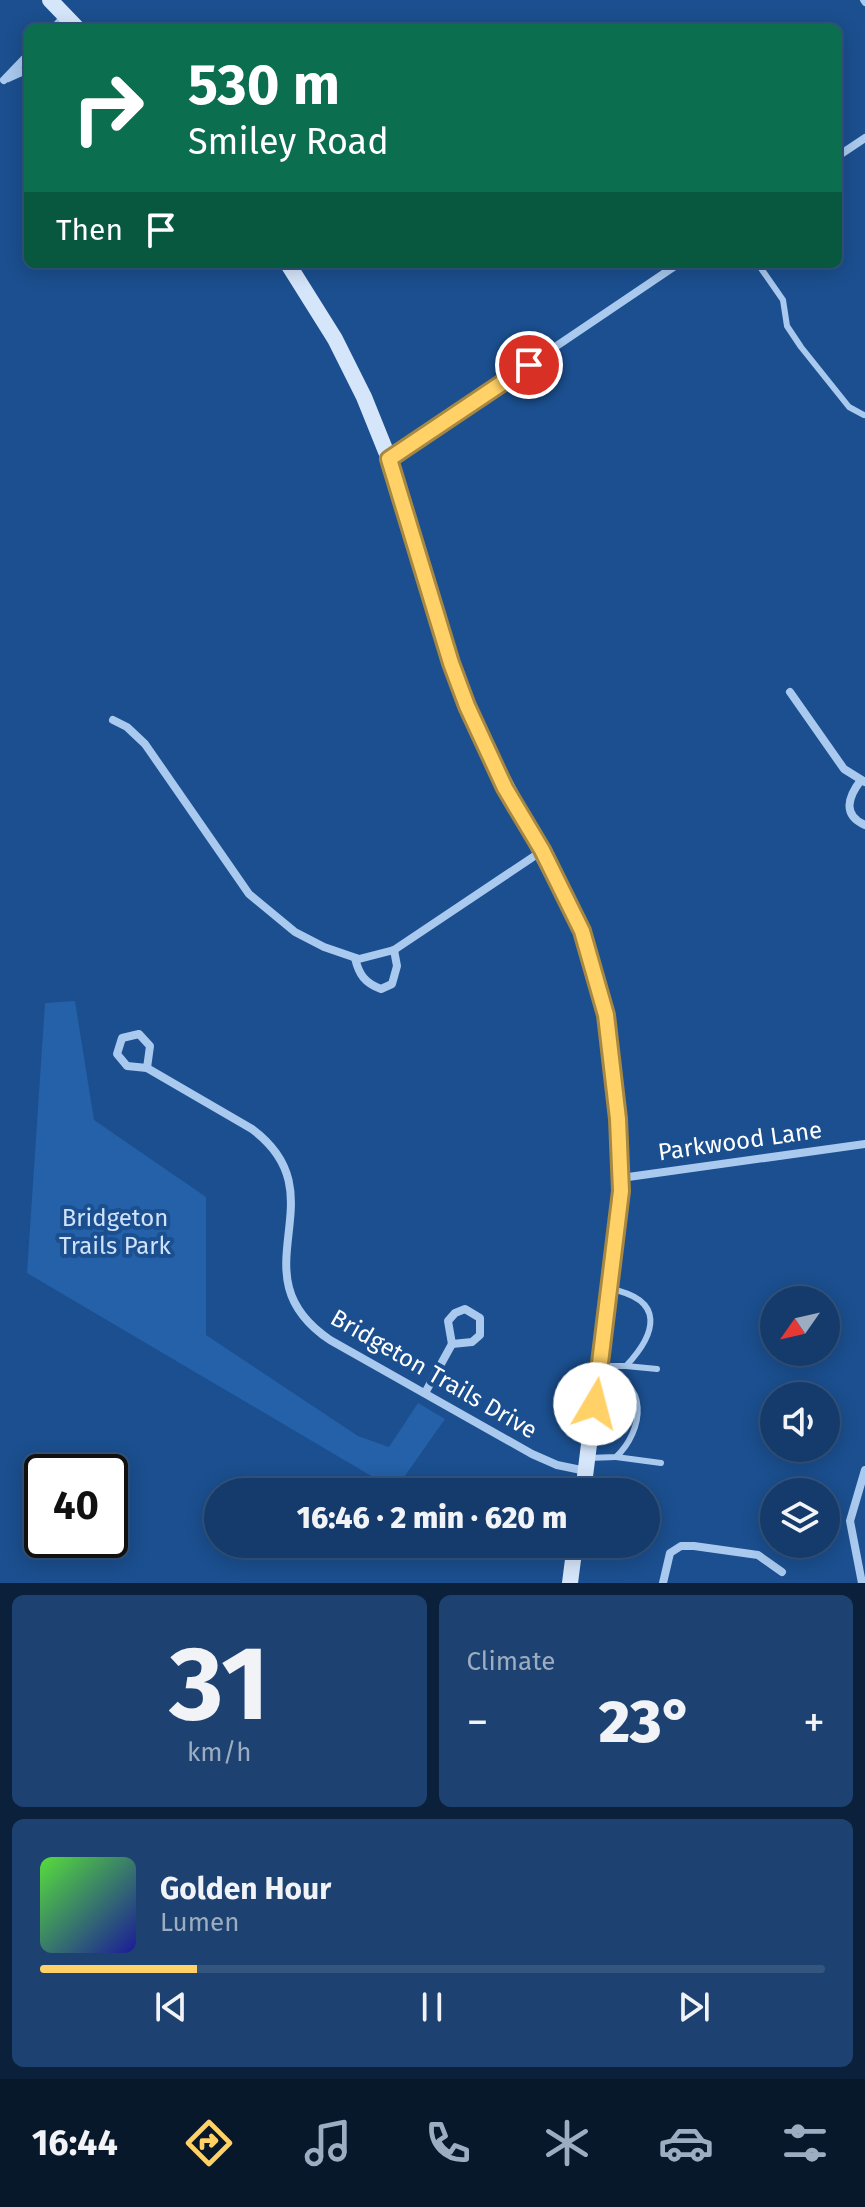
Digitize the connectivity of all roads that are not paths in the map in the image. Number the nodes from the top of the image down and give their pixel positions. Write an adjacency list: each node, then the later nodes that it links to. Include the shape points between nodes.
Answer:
1 (50, 0): 2 (street)
2 (65, 24)
3 (24, 59): 5 (street)
4 (24, 71): 5 (street)
5 (2, 82)
6 (865, 138): 7 (street)
7 (842, 153)
8 (291, 268): 12 (street, via 335,339)
9 (672, 268): 12 (street)
10 (761, 268): 11 (lane, via 783,300 787,326 801,347 849,407)
11 (864, 415)
12 (389, 459): 17 (street, via 476,728)
13 (790, 692): 15 (street, via 835,758)
14 (113, 720): 19 (street, via 145,744 249,894 295,932)
15 (863, 781): 16 (street, via 851,794 849,808)
16 (865, 825)
17 (542, 850): 18 (street); 22 (street, via 582,931 606,1015)
18 (394, 950): 19 (street); 19 (street, via 392,984 381,989 361,976)
19 (355, 958)
20 (147, 1068): 20 (street, Bridgeton Trails Drive, via 151,1051 144,1036 132,1033 122,1038 117,1054 123,1063); 28 (street, Bridgeton Trails Drive, via 268,1140 293,1194 284,1266 300,1314 330,1340)
21 (865, 1144): 22 (street, Parkwood Lane)
22 (621, 1178): 23 (street)
23 (611, 1289): 25 (lane, via 634,1298 653,1320 650,1334); 27 (street)
24 (452, 1344): 24 (street, via 450,1316 465,1309 476,1313 482,1323 480,1335 472,1342); 28 (street)
25 (626, 1366): 26 (lane); 27 (lane)
26 (657, 1369)
27 (600, 1371): 29 (lane, via 623,1380 637,1399 636,1431); 31 (street)
28 (425, 1393): 31 (street, Bridgeton Trails Drive, via 532,1454 557,1465)
29 (616, 1457): 30 (lane); 31 (lane)
30 (661, 1463)
31 (587, 1465): 33 (street)
32 (865, 1470): 38 (street, via 850,1521)
33 (585, 1478)
34 (573, 1558): 36 (street)
35 (782, 1572): 37 (street, via 758,1555 681,1546 670,1553)
36 (570, 1583)
37 (663, 1583)
38 (862, 1583)

